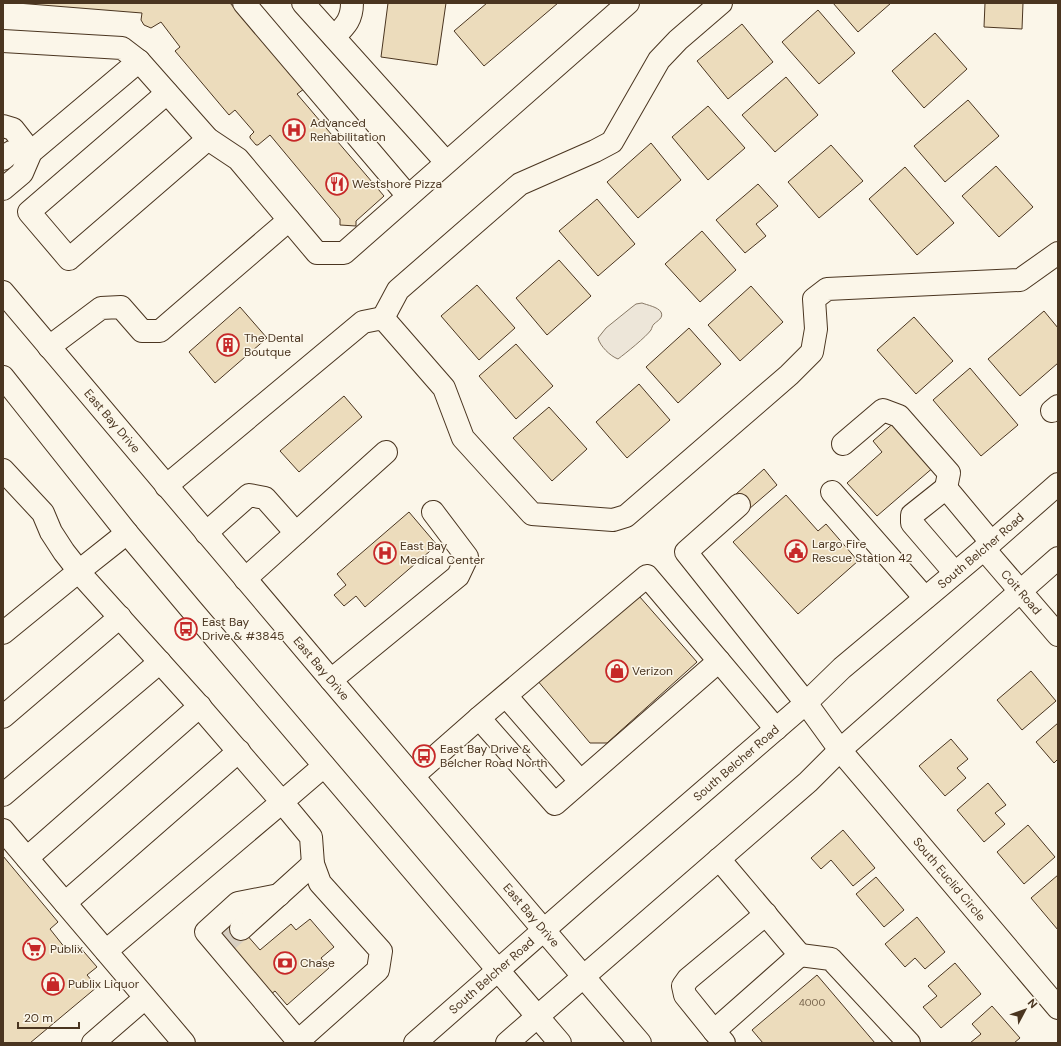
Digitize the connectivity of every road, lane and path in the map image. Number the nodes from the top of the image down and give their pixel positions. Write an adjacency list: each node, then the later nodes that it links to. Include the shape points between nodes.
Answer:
1 (244, 3): 16 (main road)
2 (303, 3): 6 (main road)
3 (352, 3): 6 (main road, via 348,22)
4 (628, 3): 14 (main road)
5 (721, 3): 20 (main road, via 678,40 660,60 612,142 520,184 398,290)
6 (334, 37): 14 (main road)
7 (3, 41): 8 (main road, via 122,48)
8 (140, 61): 9 (main road); 12 (main road)
9 (167, 93): 11 (main road); 11 (main road, via 29,212 69,259)
10 (3, 126): 12 (main road, via 13,129)
11 (208, 139): 17 (main road, via 238,159)
12 (31, 152): 13 (main road, via 11,152); 15 (main road, via 22,173)
13 (3, 159)
14 (446, 162): 16 (main road)
15 (3, 189)
16 (408, 196): 17 (main road, via 344,253 318,252)
17 (289, 220): 21 (main road, via 160,331 142,331 120,307 101,308)
18 (1058, 252): 20 (main road, via 1020,280 827,289 814,299 816,329 812,352 789,375 626,516 613,520 532,514 462,438 444,388)
19 (3, 292): 21 (main road, East Bay Drive)
20 (384, 318): 27 (main road, via 362,322)
21 (49, 347): 27 (main road, East Bay Drive)
22 (3, 377): 32 (main road)
23 (843, 444): 28 (main road, via 883,410 899,416 949,473)
24 (386, 452): 34 (main road)
25 (3, 470): 37 (main road, via 43,513 51,532)
26 (1058, 484): 35 (main road, South Belcher Road)
27 (166, 486): 33 (main road, East Bay Drive)
28 (946, 488): 35 (main road, Coit Road); 38 (main road, via 912,515 912,523)
29 (832, 492): 41 (main road)
30 (739, 505): 49 (main road, South Euclid Circle, via 686,552)
31 (433, 512): 47 (main road, via 467,557 458,576)
32 (127, 533): 37 (main road); 56 (main road)
33 (206, 533): 34 (main road, via 249,495 265,498); 39 (main road, East Bay Drive)
34 (296, 533): 39 (main road)
35 (988, 546): 38 (main road, South Belcher Road); 40 (main road, Coit Road)
36 (1058, 558): 40 (main road)
37 (79, 571): 42 (main road); 43 (main road)
38 (955, 573): 41 (main road, South Belcher Road)
39 (245, 579): 47 (main road, East Bay Drive)
40 (1021, 591): 44 (main road, Coit Road); 54 (main road)
41 (925, 598): 49 (main road, South Belcher Road, via 842,668)
42 (120, 618): 46 (main road); 51 (main road)
43 (3, 633)
44 (1058, 634)
45 (719, 661): 48 (main road, via 647,576); 53 (main road); 58 (main road)
46 (160, 662): 50 (main road); 59 (main road)
47 (331, 680): 57 (main road, East Bay Drive)
48 (506, 696): 52 (main road); 58 (main road)
49 (806, 703): 53 (main road, South Belcher Road); 54 (main road, South Euclid Circle)
50 (200, 706): 55 (main road); 62 (main road)
51 (3, 717)
52 (479, 718): 57 (main road); 58 (main road, via 555,804)
53 (776, 729): 68 (main road, South Belcher Road)
54 (840, 750): 63 (main road, via 808,782); 75 (main road, South Euclid Circle)
55 (239, 751): 60 (main road); 66 (main road)
56 (324, 766): 60 (main road); 72 (main road)
57 (413, 776): 68 (main road, East Bay Drive)
58 (580, 781)
59 (3, 795)
60 (282, 802): 64 (main road, via 311,837); 70 (main road)
61 (3, 830): 62 (main road)
62 (27, 858): 66 (main road)
63 (719, 858): 67 (main road); 73 (main road)
64 (313, 864): 65 (main road); 78 (main road, via 320,882 381,951 378,970)
65 (279, 895): 69 (main road); 69 (main road, via 238,902 206,932)
66 (65, 903): 70 (main road)
67 (766, 914): 71 (main road); 77 (main road, via 688,979 683,986 685,995)
68 (544, 929): 72 (main road, South Belcher Road); 73 (main road, East Bay Drive)
69 (229, 939): 78 (main road)
70 (106, 951): 74 (main road)
71 (800, 955): 77 (main road); 85 (main road, via 832,959)
72 (498, 970): 76 (main road); 81 (main road, South Belcher Road)
73 (584, 976): 76 (main road); 84 (main road, East Bay Drive)
74 (145, 998): 79 (main road); 80 (main road)
75 (1058, 1008)
76 (538, 1016): 82 (main road); 83 (main road)
77 (719, 1037)
78 (297, 1042)
79 (93, 1043)
80 (184, 1043)
81 (415, 1043)
82 (506, 1043)
83 (560, 1043)
84 (640, 1043)
85 (909, 1043)

